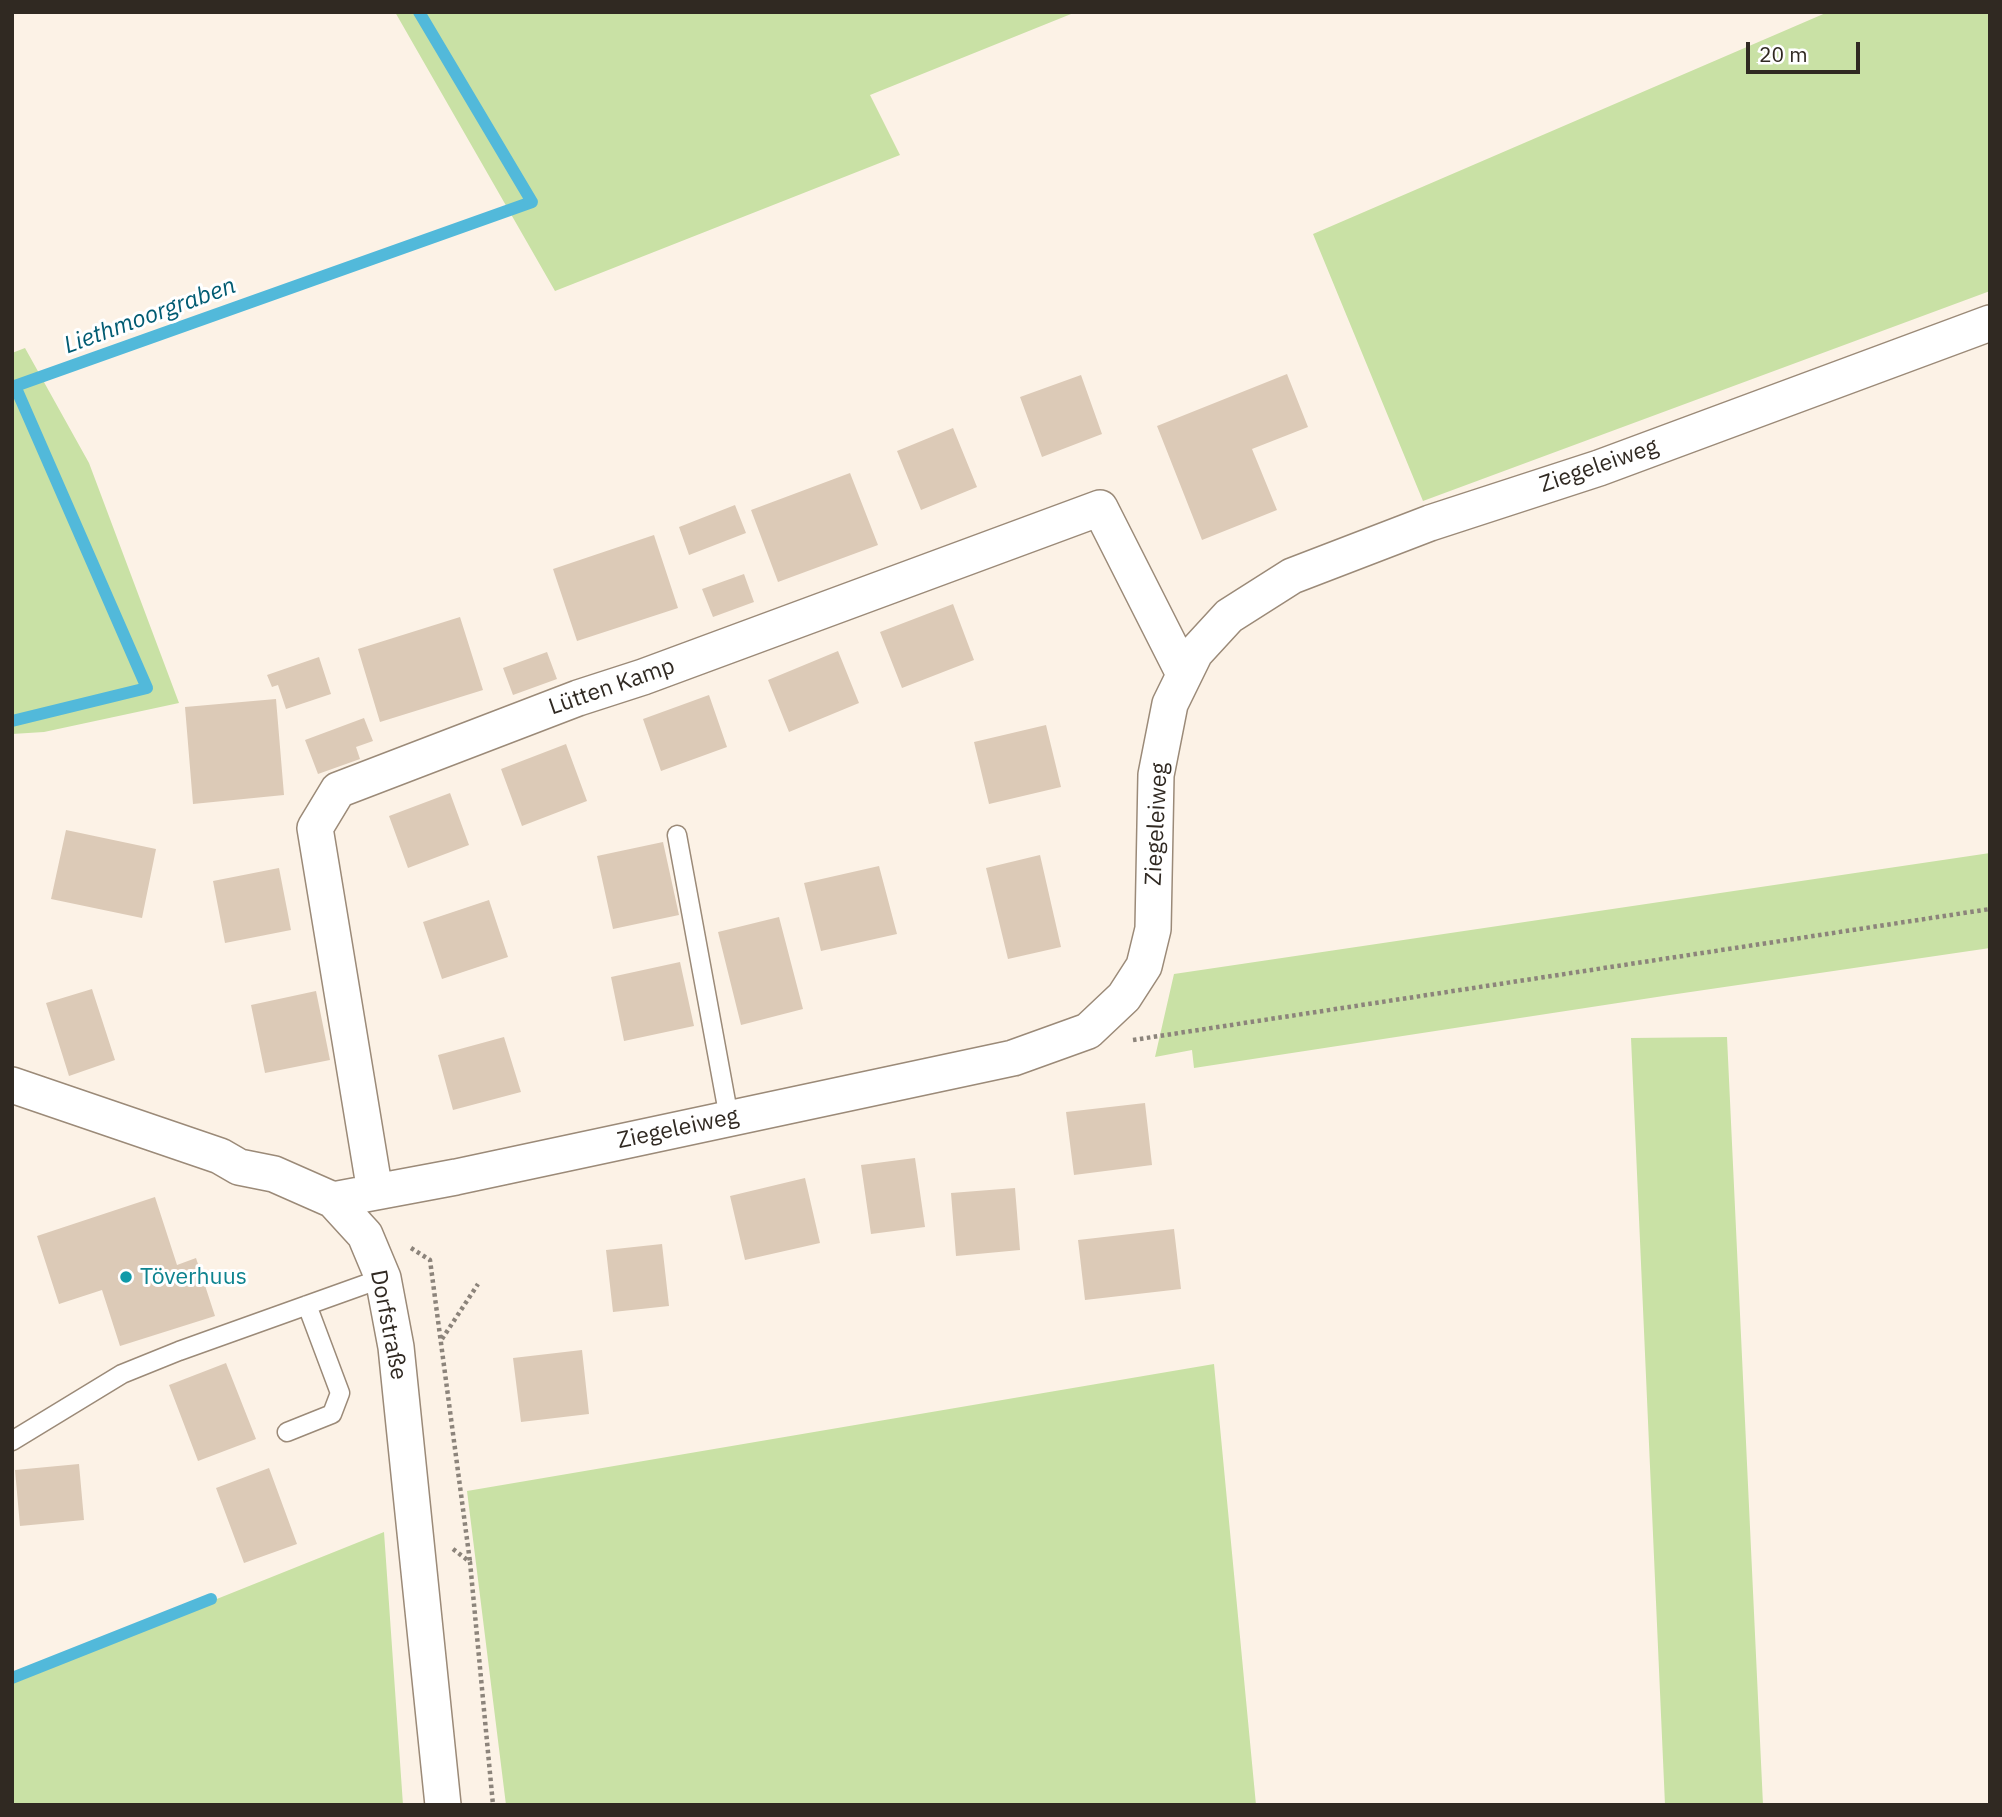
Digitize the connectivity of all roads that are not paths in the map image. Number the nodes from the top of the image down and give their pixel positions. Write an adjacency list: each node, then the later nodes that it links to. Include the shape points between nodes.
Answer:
1 (1990, 323): 2 (street, Ziegeleiweg, via 1292,576 1229,616 1195,653)
2 (1184, 674): 5 (street, Ziegeleiweg, via 1170,704 1156,775 1153,929 1144,966 1124,997 1088,1031 1013,1058); 6 (street, Lütten Kamp, via 1100,508 338,790 315,828)
3 (677, 835): 5 (lane)
4 (12, 1085): 7 (street, Dorfstraße, via 220,1156 239,1167 274,1174)
5 (729, 1118): 6 (street, Ziegeleiweg)
6 (375, 1192): 7 (street, Ziegeleiweg)
7 (333, 1200): 8 (street, Dorfstraße, via 365,1235)
8 (383, 1278): 9 (lane); 12 (street, Dorfstraße, via 396,1347)
9 (307, 1305): 10 (lane, via 341,1393 332,1414); 11 (lane, via 122,1374)
10 (287, 1432)
11 (12, 1441)
12 (443, 1805)

